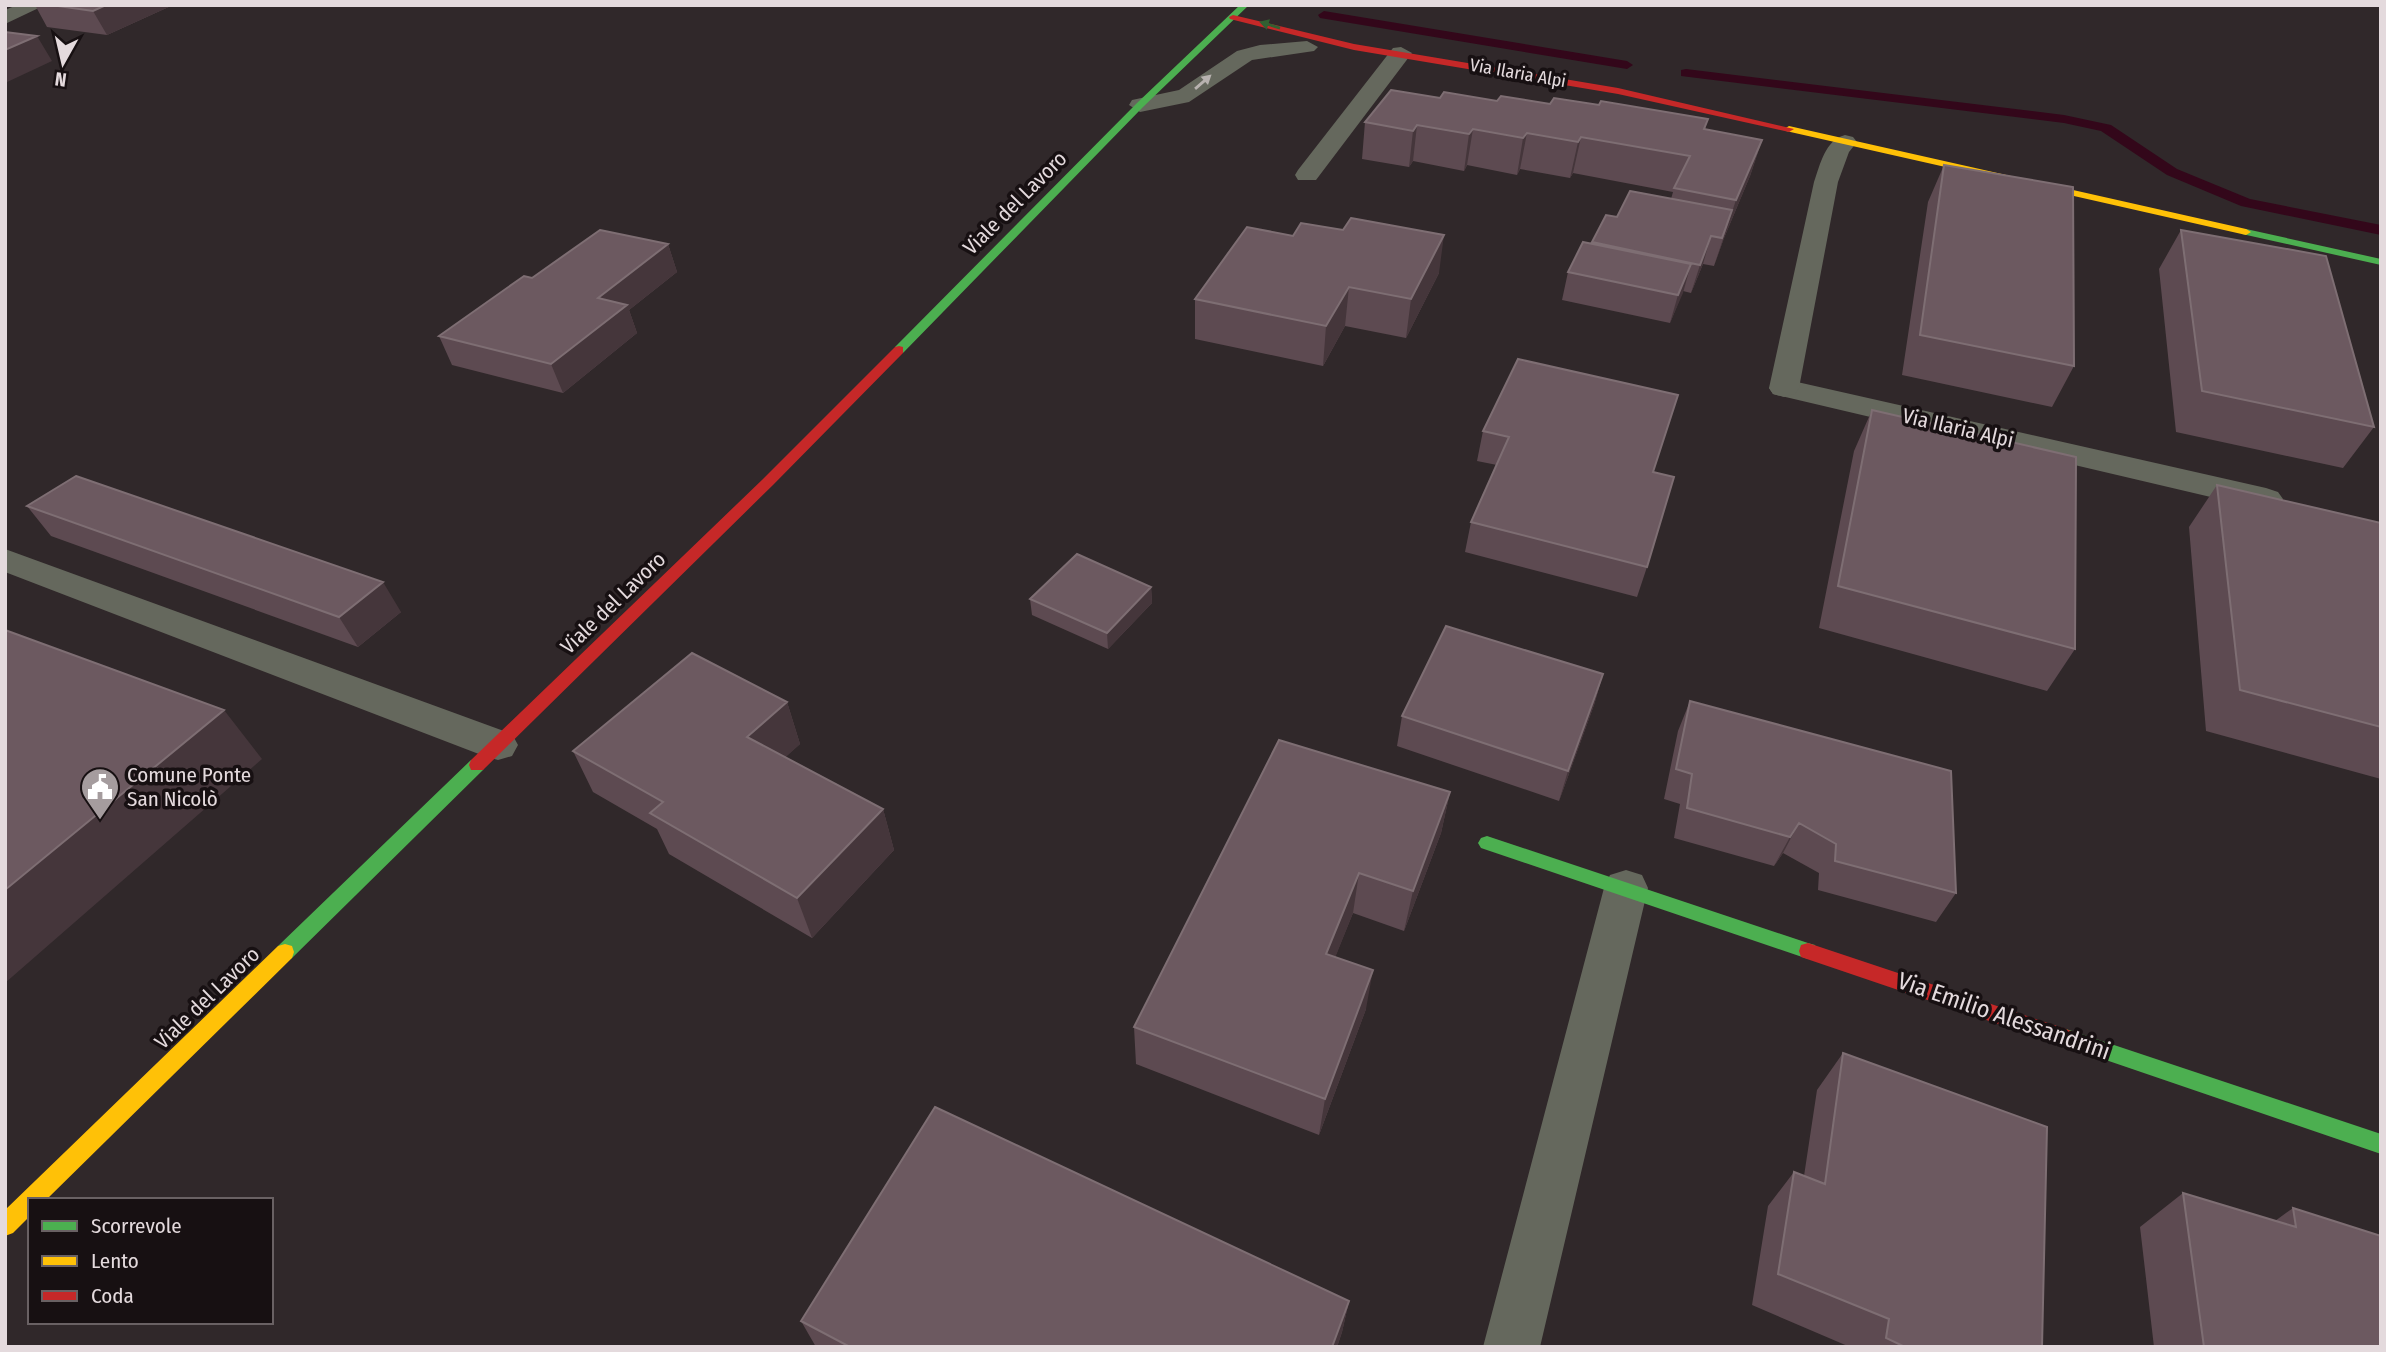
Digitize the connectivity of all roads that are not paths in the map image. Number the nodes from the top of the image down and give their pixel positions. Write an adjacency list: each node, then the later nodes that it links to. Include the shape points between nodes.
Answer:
1 (35, 5): 4 (street)
2 (1245, 5): 3 (street, Viale del Lavoro)
3 (1233, 17): 5 (street, Viale del Lavoro); 7 (street, Via Ilaria Alpi, one-way to 3)
4 (5, 18)
5 (1213, 36): 6 (street, Via Ilaria Alpi); 9 (street, Viale del Lavoro)
6 (1307, 47): 7 (street, Via Ilaria Alpi); 9 (street, Via Ilaria Alpi, one-way to 6, via 1175,100 1252,53)
7 (1354, 47): 8 (street, Via Ilaria Alpi)
8 (1401, 54): 10 (street, Via Ilaria Alpi, via 1618,91); 11 (street)
9 (1140, 105): 15 (street, Viale del Lavoro, via 768,482)
10 (1845, 142): 12 (street, Via Ilaria Alpi); 13 (street, Via Ilaria Alpi, via 1826,182 1783,388)
11 (1307, 175)
12 (2381, 262)
13 (2289, 504)
14 (7, 560): 15 (street)
15 (498, 745): 19 (street, Viale del Lavoro)
16 (1487, 843): 17 (street, Via Emilio Alessandrini)
17 (1626, 888): 18 (street, Via Emilio Alessandrini); 22 (street)
18 (2381, 1144)
19 (33, 1198)
20 (28, 1203): 21 (street, Viale del Lavoro)
21 (5, 1225)
22 (1511, 1347)

